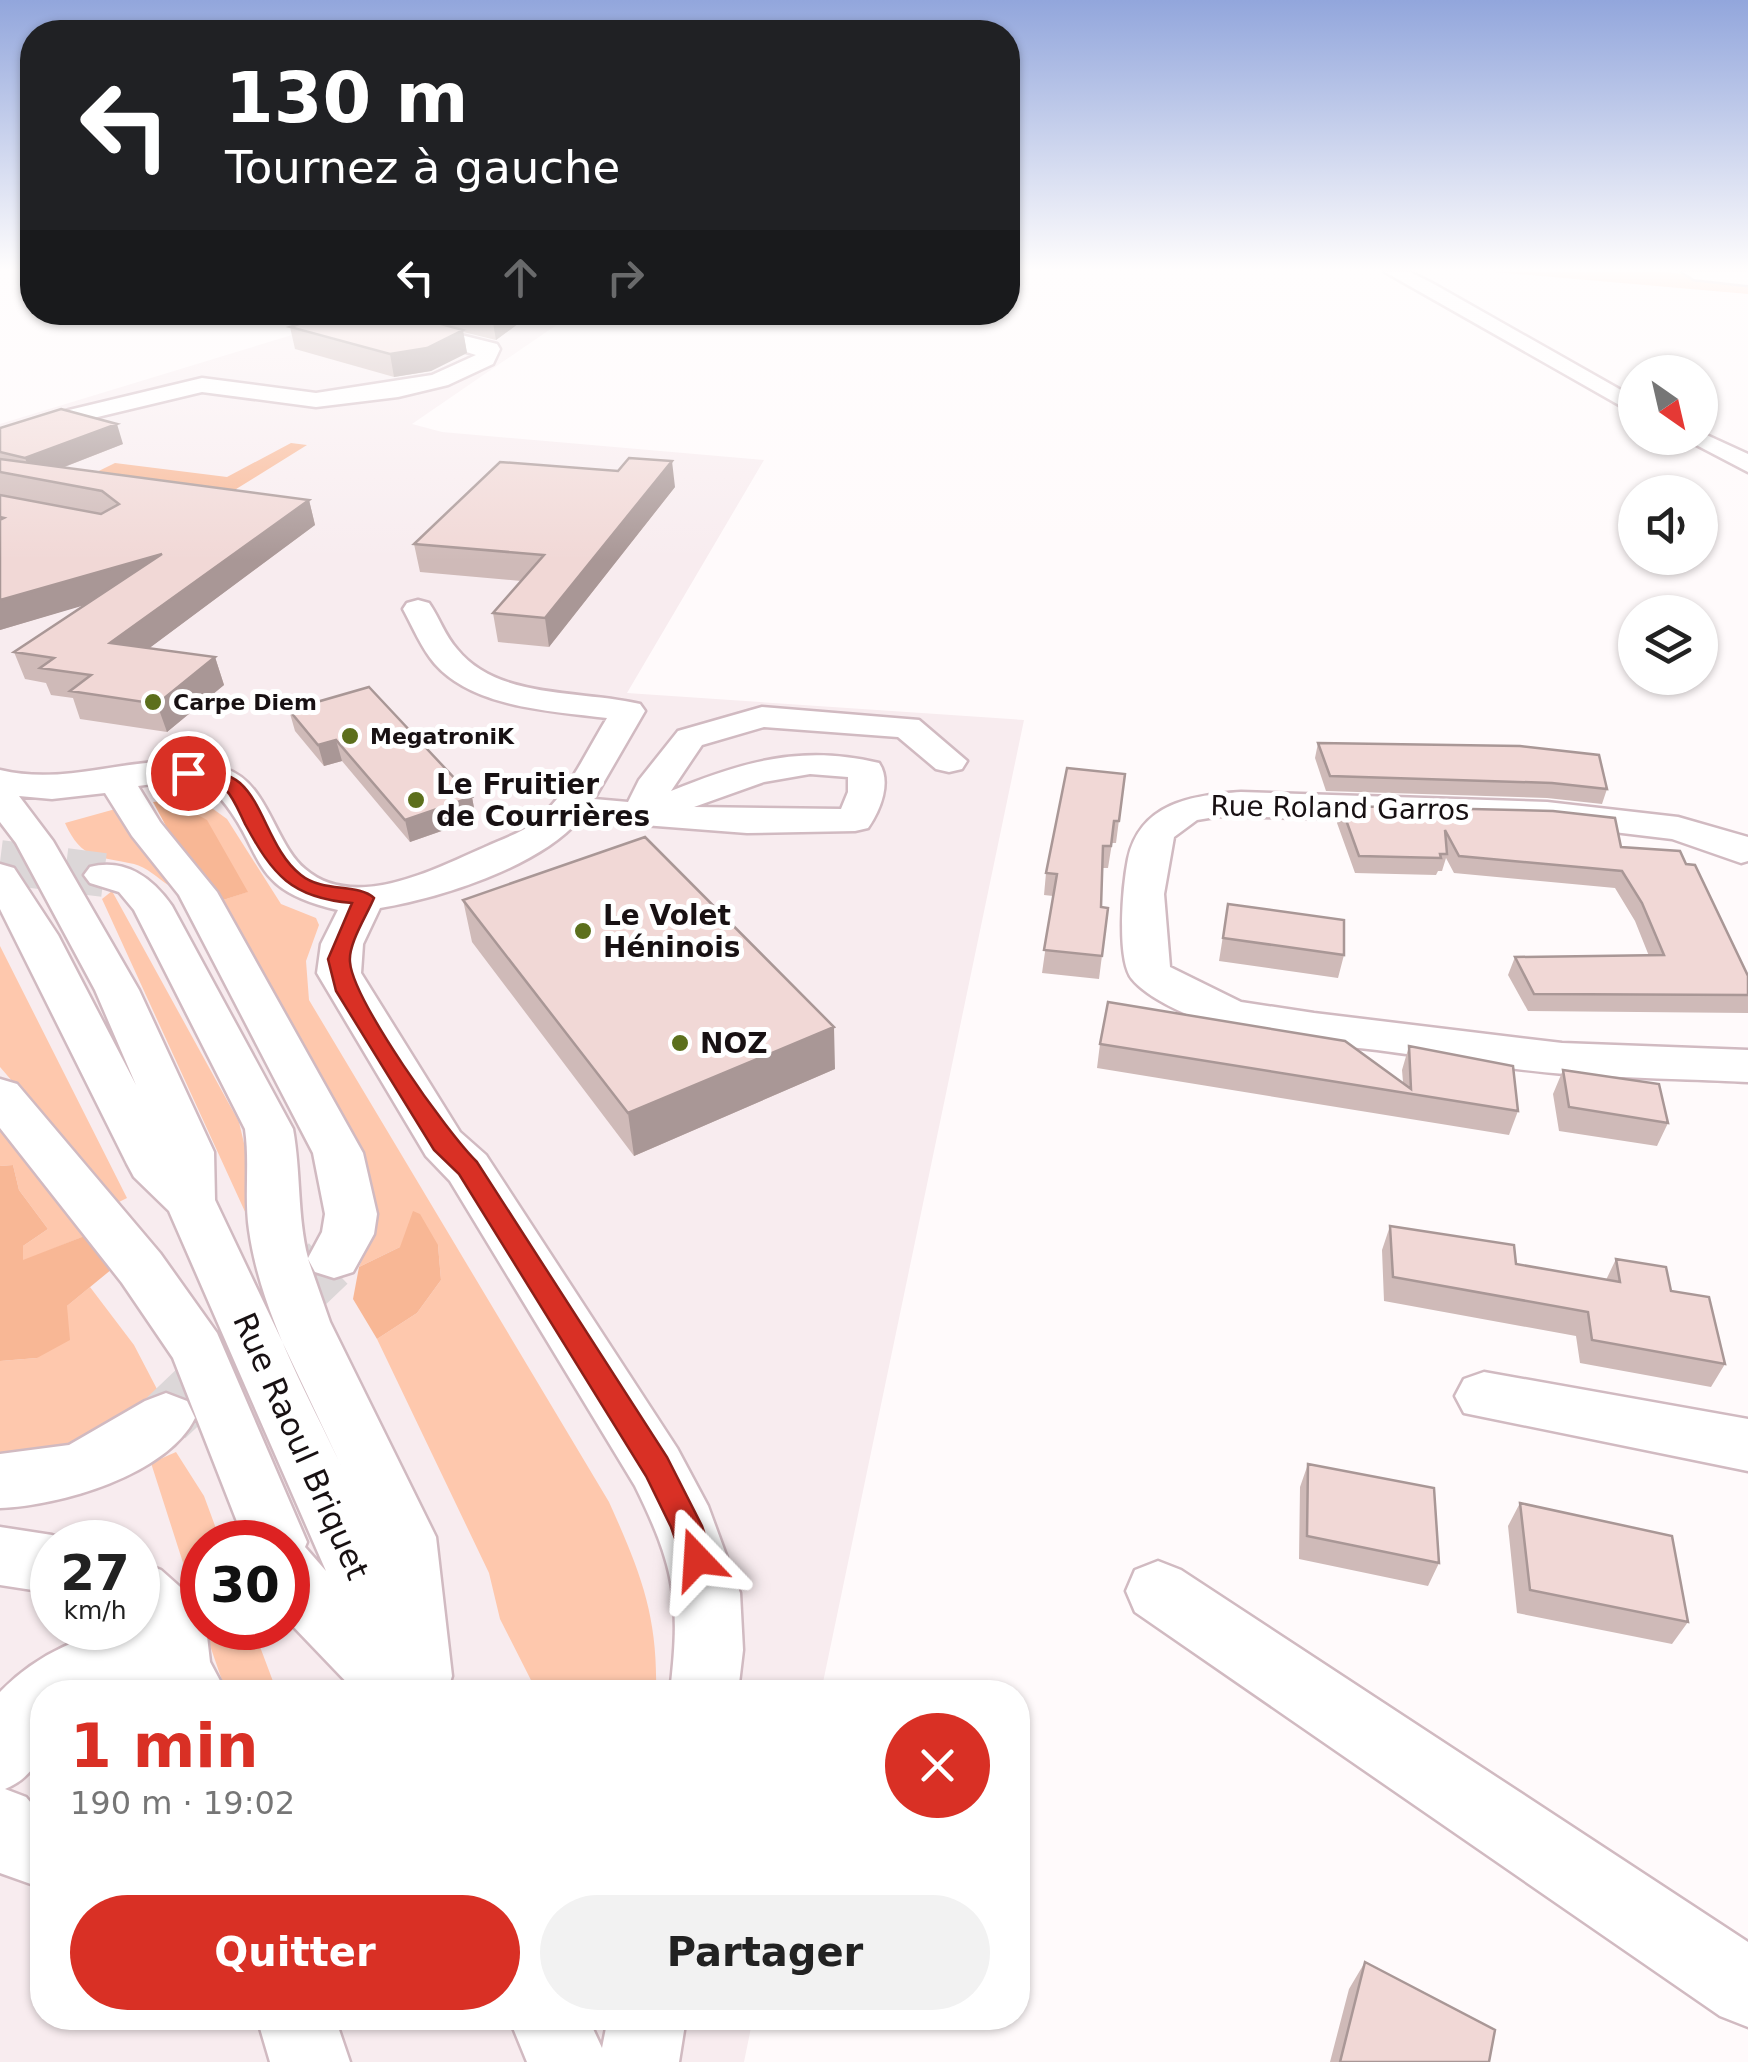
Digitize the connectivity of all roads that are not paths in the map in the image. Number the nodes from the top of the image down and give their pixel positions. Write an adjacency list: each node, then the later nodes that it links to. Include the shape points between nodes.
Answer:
1 (465, 368): 4 (street, via 398,390 316,400 202,385)
2 (1564, 368): 3 (street)
3 (1618, 398)
4 (0, 440)
5 (1718, 449): 6 (street)
6 (1748, 464)
7 (418, 608): 11 (street, via 447,658 474,679 628,711)
8 (948, 760): 12 (street, via 907,727 762,717 690,738)
9 (121, 789): 10 (street, via 63,788); 10 (street, via 52,814); 16 (street, via 195,793 244,808 295,881 325,895); 20 (street, via 197,892 338,1153 351,1214)
10 (4, 803): 19 (street, Rue Raoul Briquet, via 118,990 189,1152)
11 (568, 808): 12 (street); 16 (street, via 542,835 470,868)
12 (641, 814): 12 (street, via 855,820 866,771 842,762 771,768)
13 (1746, 863): 17 (street, Rue Roland Garros, via 1678,828 1547,812 1196,806 1164,822 1150,844 1141,930 1150,973 1231,1015 1562,1058)
14 (104, 875): 36 (street, via 133,884 152,906 269,1129 274,1226 284,1269 405,1537)
15 (0, 876): 19 (street, Rue Raoul Briquet, via 38,935 152,1164)
16 (364, 898): 37 (street, via 342,944 339,972 443,1144 468,1168 656,1466 686,1526 708,1593)
17 (1748, 1066)
18 (0, 1095): 25 (street, via 141,1268 198,1350)
19 (190, 1200): 35 (street, Rue Raoul Briquet)
20 (334, 1258)
21 (1484, 1396): 23 (street)
22 (166, 1418): 24 (street, via 85,1467 30,1482)
23 (1748, 1445)
24 (0, 1481)
25 (267, 1520)
26 (0, 1556): 27 (street)
27 (30, 1561)
28 (1158, 1591): 42 (street)
29 (310, 1599): 34 (street)
30 (160, 1609): 33 (street, via 173,1628)
31 (67, 1680): 32 (street, via 110,1662 146,1660)
32 (181, 1680)
33 (184, 1680)
34 (391, 1680)
35 (410, 1680)
36 (415, 1680)
37 (706, 1680)
38 (30, 1710): 39 (street)
39 (0, 1756)
40 (0, 1823): 41 (street)
41 (30, 1848)
42 (1748, 1988)
43 (300, 2030): 46 (street)
44 (553, 2030): 47 (street)
45 (645, 2030): 48 (street)
46 (310, 2062)
47 (567, 2062)
48 (639, 2062)

